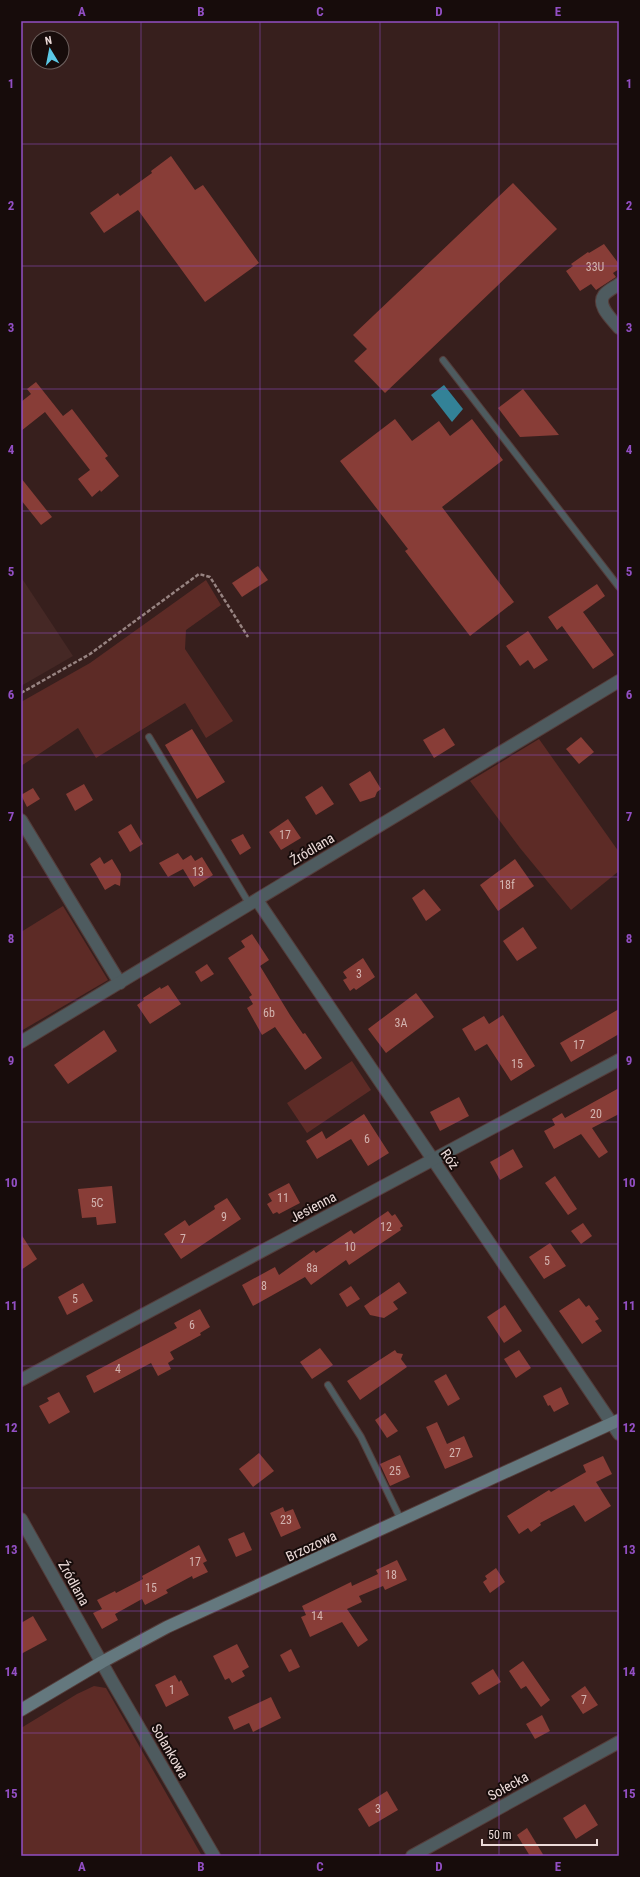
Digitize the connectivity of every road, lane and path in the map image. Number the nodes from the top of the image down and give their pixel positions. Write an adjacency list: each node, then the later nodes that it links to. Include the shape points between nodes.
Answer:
1 (619, 284): 2 (street, via 604,295 602,301 603,308)
2 (619, 328)
3 (443, 360): 4 (lane)
4 (619, 587)
5 (248, 637): 7 (path, via 210,577 199,574 90,654)
6 (619, 681): 10 (street, Źródlana)
7 (21, 693)
8 (149, 736): 10 (lane)
9 (21, 820): 11 (street)
10 (254, 902): 11 (street, Źródlana); 14 (street, Róż)
11 (120, 983): 12 (street, Źródlana)
12 (21, 1042)
13 (619, 1060): 14 (street, Jesienna)
14 (433, 1160): 15 (street, Jesienna); 17 (street, Róż)
15 (21, 1380)
16 (328, 1385): 19 (lane, via 361,1437)
17 (617, 1426): 19 (street, Brzozowa)
18 (21, 1519): 20 (street, Źródlana)
19 (401, 1520): 20 (street, Brzozowa, via 167,1627)
20 (102, 1662): 21 (street, Brzozowa); 23 (street, Solankowa)
21 (21, 1710)
22 (619, 1742): 24 (street, Sołecka)
23 (214, 1856)
24 (412, 1856)

